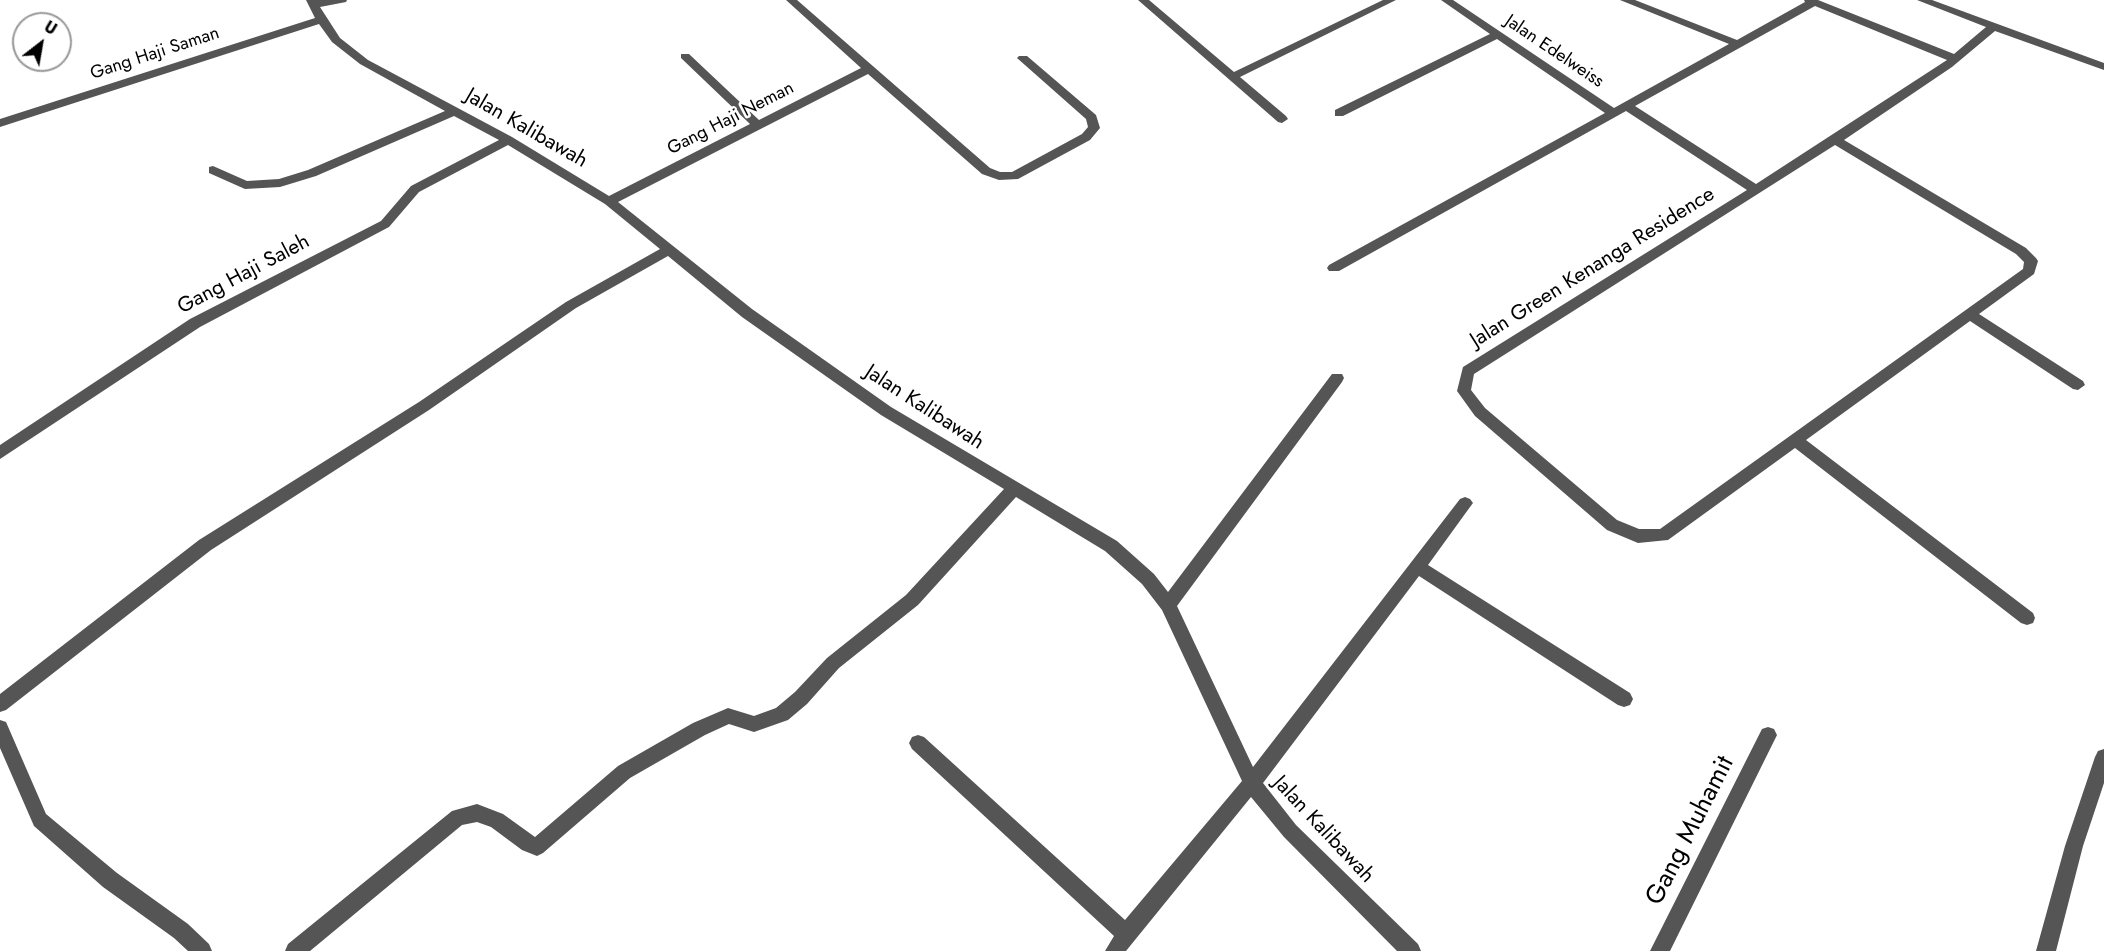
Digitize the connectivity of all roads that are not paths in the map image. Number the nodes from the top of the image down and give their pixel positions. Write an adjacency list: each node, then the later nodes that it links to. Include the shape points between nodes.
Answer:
1 (342, 0): 9 (street)
2 (791, 0): 18 (street)
3 (1143, 0): 19 (street)
4 (1391, 0): 19 (street)
5 (1446, 0): 12 (street, Jalan Edelweiss)
6 (1625, 0): 13 (street)
7 (1922, 0): 11 (street)
8 (1811, 1): 13 (street); 16 (street)
9 (312, 3): 10 (street, Jalan Kalibawah)
10 (321, 20): 21 (street, Jalan Kalibawah, via 336,40 364,62); 25 (street, Gang Haji Saman)
11 (1991, 29): 16 (street, Jalan Green Kenanga Residence); 17 (street)
12 (1497, 35): 22 (street); 23 (street, Jalan Edelweiss)
13 (1738, 44): 20 (street)
14 (685, 56): 26 (street)
15 (1023, 58): 18 (street, via 1092,118 1094,128 1086,137 1014,176 986,171)
16 (1956, 59): 28 (street, Jalan Green Kenanga Residence)
17 (2104, 66)
18 (870, 68): 26 (street, Gang Haji Neman)
19 (1234, 76): 24 (street)
20 (1626, 106): 23 (street); 30 (street)
21 (455, 111): 27 (street, Jalan Kalibawah); 29 (street, via 280,183 245,185)
22 (1339, 113)
23 (1614, 113): 33 (street)
24 (1281, 119)
25 (0, 123)
26 (758, 125): 31 (street, Gang Haji Neman)
27 (508, 140): 31 (street, Jalan Kalibawah); 38 (street, Gang Haji Saleh, via 415,189 385,224 195,323)
28 (1835, 140): 30 (street, Jalan Green Kenanga Residence); 34 (street, Jalan Green Kenanga Residence, via 2021,251 2031,261 2029,271)
29 (213, 170)
30 (1756, 190): 37 (street, Jalan Green Kenanga Residence, via 1468,371 1464,391 1480,412 1612,525 1638,536 1663,534)
31 (609, 201): 32 (street, Jalan Kalibawah)
32 (670, 249): 39 (street, Jalan Kalibawah, via 747,313 877,405); 45 (street, via 571,305 424,406 205,545)
33 (1334, 268)
34 (1971, 315): 36 (street); 37 (street, Jalan Green Kenanga Residence)
35 (1337, 378): 42 (street)
36 (2078, 385)
37 (1796, 440): 43 (street)
38 (0, 453)
39 (1014, 489): 42 (street, Jalan Kalibawah, via 1111,546 1148,579); 53 (street, via 912,600 833,663 782,714 754,724 728,716 699,729 624,772 537,847 497,820 477,813 458,817)
40 (1465, 502): 41 (street)
41 (1418, 567): 44 (street); 50 (street)
42 (1168, 605): 50 (street, Jalan Kalibawah)
43 (2027, 618)
44 (1624, 699)
45 (0, 704)
46 (0, 728): 52 (street, via 40,820)
47 (1768, 735): 56 (street, Gang Muhamit)
48 (918, 743): 51 (street)
49 (2104, 757): 57 (street, via 2074,846)
50 (1252, 784): 51 (street); 55 (street, Jalan Kalibawah, via 1290,831)
51 (1126, 933): 54 (street)
52 (202, 951)
53 (295, 951)
54 (1115, 951)
55 (1411, 951)
56 (1660, 951)
57 (2046, 951)

